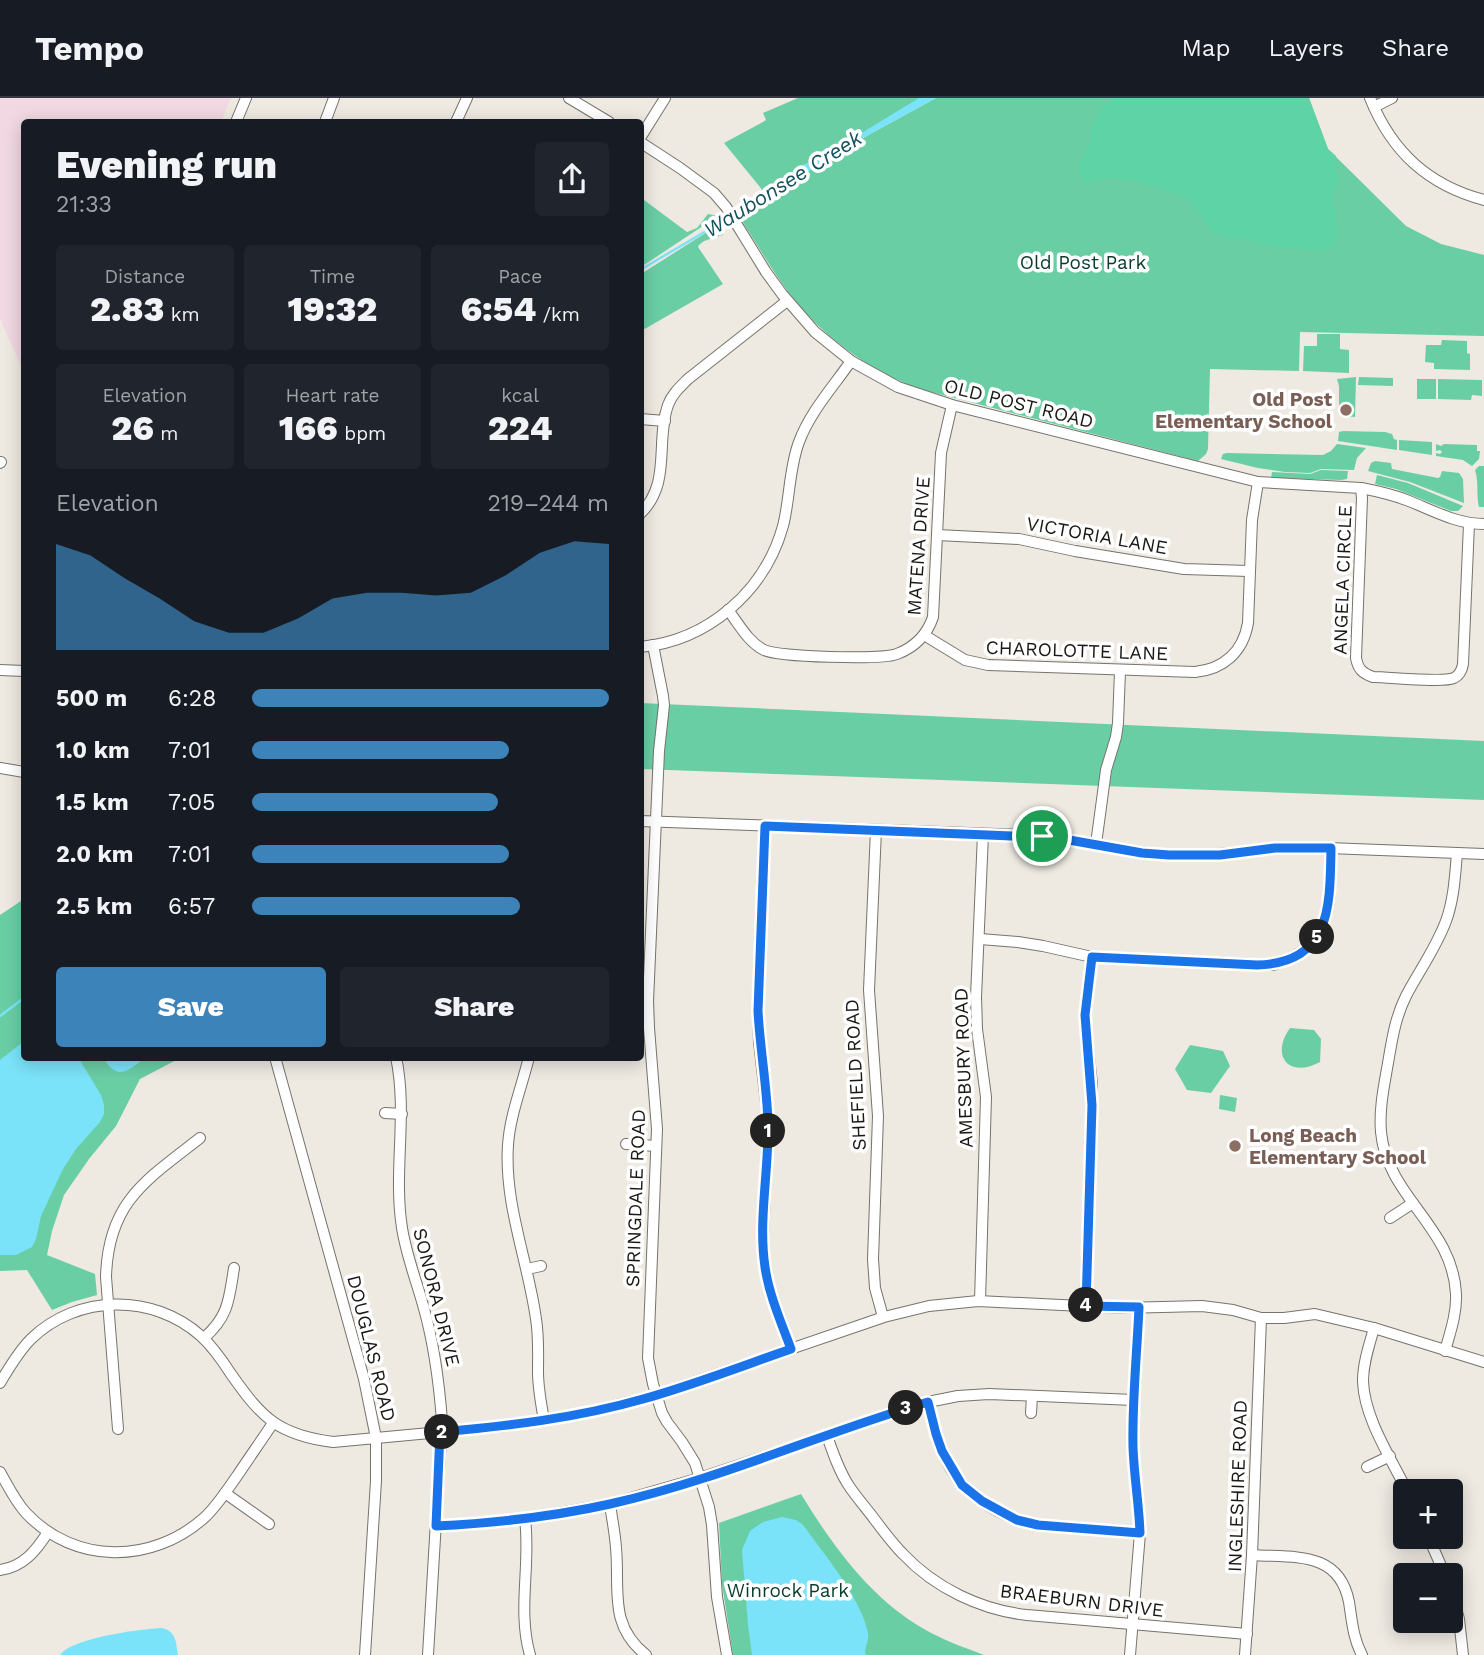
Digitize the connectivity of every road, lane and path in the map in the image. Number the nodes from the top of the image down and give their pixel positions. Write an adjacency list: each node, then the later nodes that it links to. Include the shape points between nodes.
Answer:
1 (246, 98): 8 (street)
2 (334, 98): 9 (street)
3 (467, 98): 10 (street)
4 (569, 98): 11 (street)
5 (665, 98): 12 (street)
6 (1392, 98): 7 (street)
7 (1372, 102): 14 (street, via 1393,141 1414,164 1441,184)
8 (237, 119)
9 (326, 119)
10 (457, 119)
11 (603, 119)
12 (644, 133)
13 (644, 143): 15 (street, OLD POST ROAD, via 714,193)
14 (1484, 200)
15 (787, 301): 16 (street, OLD POST ROAD); 19 (street, via 688,379 667,407)
16 (851, 361): 17 (street, OLD POST ROAD, via 898,387); 27 (street, via 811,416 798,443 782,527 771,557 752,587)
17 (952, 405): 20 (street, OLD POST ROAD); 25 (street, MATENA DRIVE, via 941,453)
18 (644, 419): 19 (street)
19 (665, 421): 22 (street, via 657,489)
20 (1258, 482): 21 (street, OLD POST ROAD); 26 (street, CHAROLOTTE LANE)
21 (1361, 488): 23 (street, OLD POST ROAD); 23 (street, ANGELA CIRCLE, via 1356,658 1360,670 1373,677 1446,680 1462,670)
22 (644, 510)
23 (1469, 524): 24 (street, OLD POST ROAD)
24 (1484, 524)
25 (937, 535): 26 (street, VICTORIA LANE, via 1019,539 1184,569); 28 (street, MATENA DRIVE, via 933,617)
26 (1249, 571): 33 (street, CHAROLOTTE LANE, via 1248,623 1235,661 1201,671)
27 (728, 610): 28 (street, MATENA DRIVE, via 757,645 781,655 891,657); 29 (street, via 696,631)
28 (925, 635): 33 (street, CHAROLOTTE LANE, via 977,664)
29 (653, 645): 30 (street); 37 (street, SPRINGDALE ROAD, via 664,705)
30 (644, 646)
31 (0, 670): 32 (street)
32 (21, 671)
33 (1120, 671): 41 (street, via 1118,723)
34 (0, 768): 35 (street)
35 (21, 772)
36 (644, 821): 37 (street)
37 (656, 822): 38 (street); 45 (street, SPRINGDALE ROAD)
38 (765, 826): 39 (street); 69 (street, via 758,1011 768,1127 762,1242 767,1280)
39 (876, 830): 40 (street); 65 (street, SHEFIELD ROAD, via 869,990 878,1116 873,1259)
40 (983, 834): 41 (street); 46 (street, AMESBURY ROAD)
41 (1096, 844): 42 (street, via 1169,855)
42 (1331, 848): 43 (street); 47 (street, via 1324,924 1296,957 1273,965)
43 (1457, 853): 44 (street); 56 (street, via 1447,919 1398,1014 1381,1097 1385,1154)
44 (1484, 854)
45 (646, 932): 55 (street, SPRINGDALE ROAD)
46 (979, 939): 47 (street); 61 (street, AMESBURY ROAD, via 976,998 986,1097)
47 (1092, 957): 63 (street, via 1085,1015 1092,1105)
48 (276, 1061): 83 (street, DOUGLAS ROAD, via 364,1379)
49 (397, 1061): 52 (street, SONORA DRIVE)
50 (528, 1061): 60 (street, via 508,1146 513,1209)
51 (385, 1113): 52 (street)
52 (402, 1114): 81 (street, SONORA DRIVE, via 401,1218 434,1349 440,1383)
53 (200, 1138): 62 (street, via 145,1181 118,1218 107,1257)
54 (626, 1144): 55 (street)
55 (656, 1146): 73 (street, SPRINGDALE ROAD, via 648,1343)
56 (1413, 1203): 57 (street); 70 (street, via 1452,1268 1456,1307)
57 (1390, 1218)
58 (541, 1266): 60 (street)
59 (234, 1268): 68 (street, via 225,1312)
60 (527, 1269): 78 (street, via 537,1321)
61 (980, 1301): 63 (street); 65 (street)
62 (108, 1305): 68 (street, via 146,1306); 72 (street, via 76,1310 53,1322 30,1340); 80 (street)
63 (1086, 1306): 64 (street)
64 (1139, 1307): 66 (street, via 1202,1306); 75 (street)
65 (883, 1317): 69 (street)
66 (1261, 1318): 67 (street, via 1315,1314); 96 (street, INGLESHIRE ROAD)
67 (1374, 1328): 70 (street); 84 (street, via 1364,1368 1365,1397 1371,1421)
68 (204, 1338): 79 (street, via 250,1401)
69 (791, 1349): 73 (street)
70 (1445, 1351): 71 (street)
71 (1484, 1362)
72 (0, 1383)
73 (656, 1395): 78 (street); 87 (street, SPRINGDALE ROAD)
74 (1032, 1396): 75 (street); 76 (street, via 979,1394); 77 (street)
75 (1134, 1401): 95 (street)
76 (928, 1402): 82 (street); 95 (street, via 942,1451 962,1485 982,1501 1017,1520 1038,1525)
77 (1031, 1413)
78 (544, 1420): 81 (street)
79 (273, 1423): 83 (street, via 312,1439); 89 (street)
80 (118, 1429)
81 (440, 1432): 83 (street); 93 (street, SONORA DRIVE)
82 (827, 1436): 87 (street); 98 (street, BRAEBURN DRIVE, via 848,1485 885,1532 904,1555 953,1592 1022,1615)
83 (376, 1438): 101 (street, DOUGLAS ROAD)
84 (1390, 1456): 85 (street); 88 (street)
85 (1367, 1467)
86 (0, 1472): 94 (street, via 25,1512)
87 (700, 1478): 90 (street); 105 (street, SPRINGDALE ROAD, via 712,1525)
88 (1401, 1479)
89 (225, 1493): 92 (street); 94 (street, via 184,1534 156,1547 100,1552)
90 (610, 1504): 91 (street); 104 (street, via 617,1607 626,1633)
91 (525, 1519): 93 (street); 103 (street, via 524,1622)
92 (270, 1524)
93 (436, 1526): 102 (street, SONORA DRIVE)
94 (48, 1532): 97 (street, via 22,1562)
95 (1140, 1533): 98 (street)
96 (1252, 1555): 100 (street, INGLESHIRE ROAD); 108 (street, via 1307,1558 1335,1571 1346,1592)
97 (0, 1570)
98 (1132, 1625): 100 (street, BRAEBURN DRIVE); 106 (street)
99 (1461, 1633): 109 (street)
100 (1247, 1634): 107 (street, INGLESHIRE ROAD)
101 (365, 1655)
102 (428, 1655)
103 (530, 1655)
104 (646, 1655)
105 (727, 1655)
106 (1130, 1655)
107 (1245, 1655)
108 (1362, 1655)
109 (1463, 1655)

